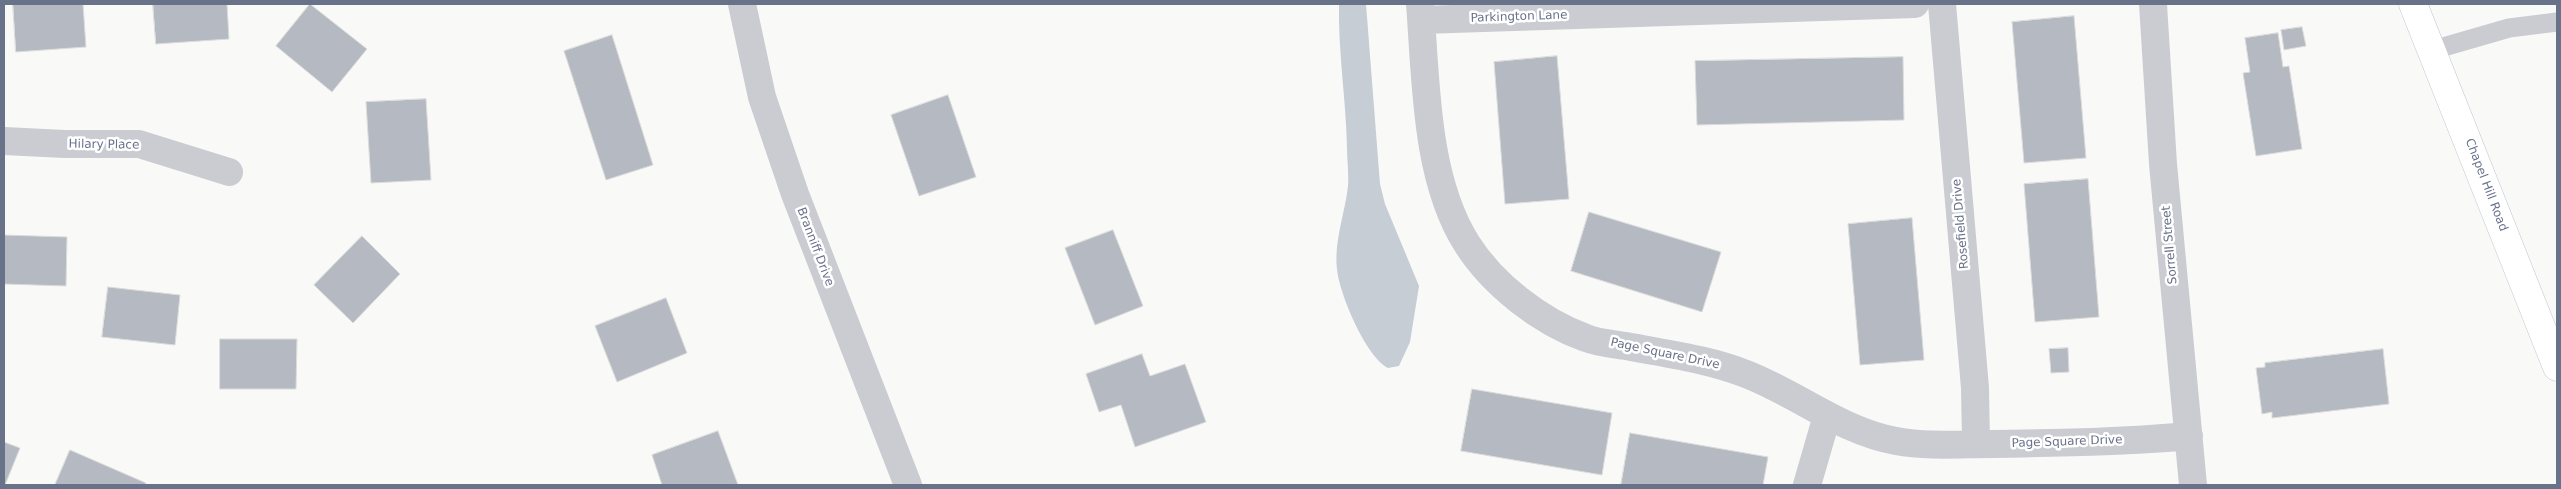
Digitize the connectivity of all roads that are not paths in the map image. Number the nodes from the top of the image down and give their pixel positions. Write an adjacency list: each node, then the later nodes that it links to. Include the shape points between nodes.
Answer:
1 (742, 4): 15 (street, Branniff Drive, via 762,97 795,194)
2 (1915, 4): 6 (street, Parkington Lane)
3 (1942, 4): 14 (street, Rosefield Drive, via 1974,380)
4 (2153, 4): 13 (street, Sorrell Street, via 2162,164)
5 (2413, 4): 8 (main road, Chapel Hill Road)
6 (1421, 12): 12 (street, Page Square Drive, via 1433,151 1444,196 1467,244 1499,280 1554,323 1587,338 1704,361 1737,371 1766,382)
7 (2557, 22): 8 (lane, via 2510,28)
8 (2433, 50): 11 (main road, Chapel Hill Road)
9 (4, 141): 10 (street, Hilary Place, via 139,144)
10 (230, 172)
11 (2557, 367)
12 (1827, 416): 14 (street, Page Square Drive, via 1856,430 1896,441); 16 (street)
13 (2189, 436): 14 (street, Page Square Drive); 17 (street, Sorrell Street)
14 (1976, 444)
15 (908, 485)
16 (1807, 485)
17 (2193, 485)

